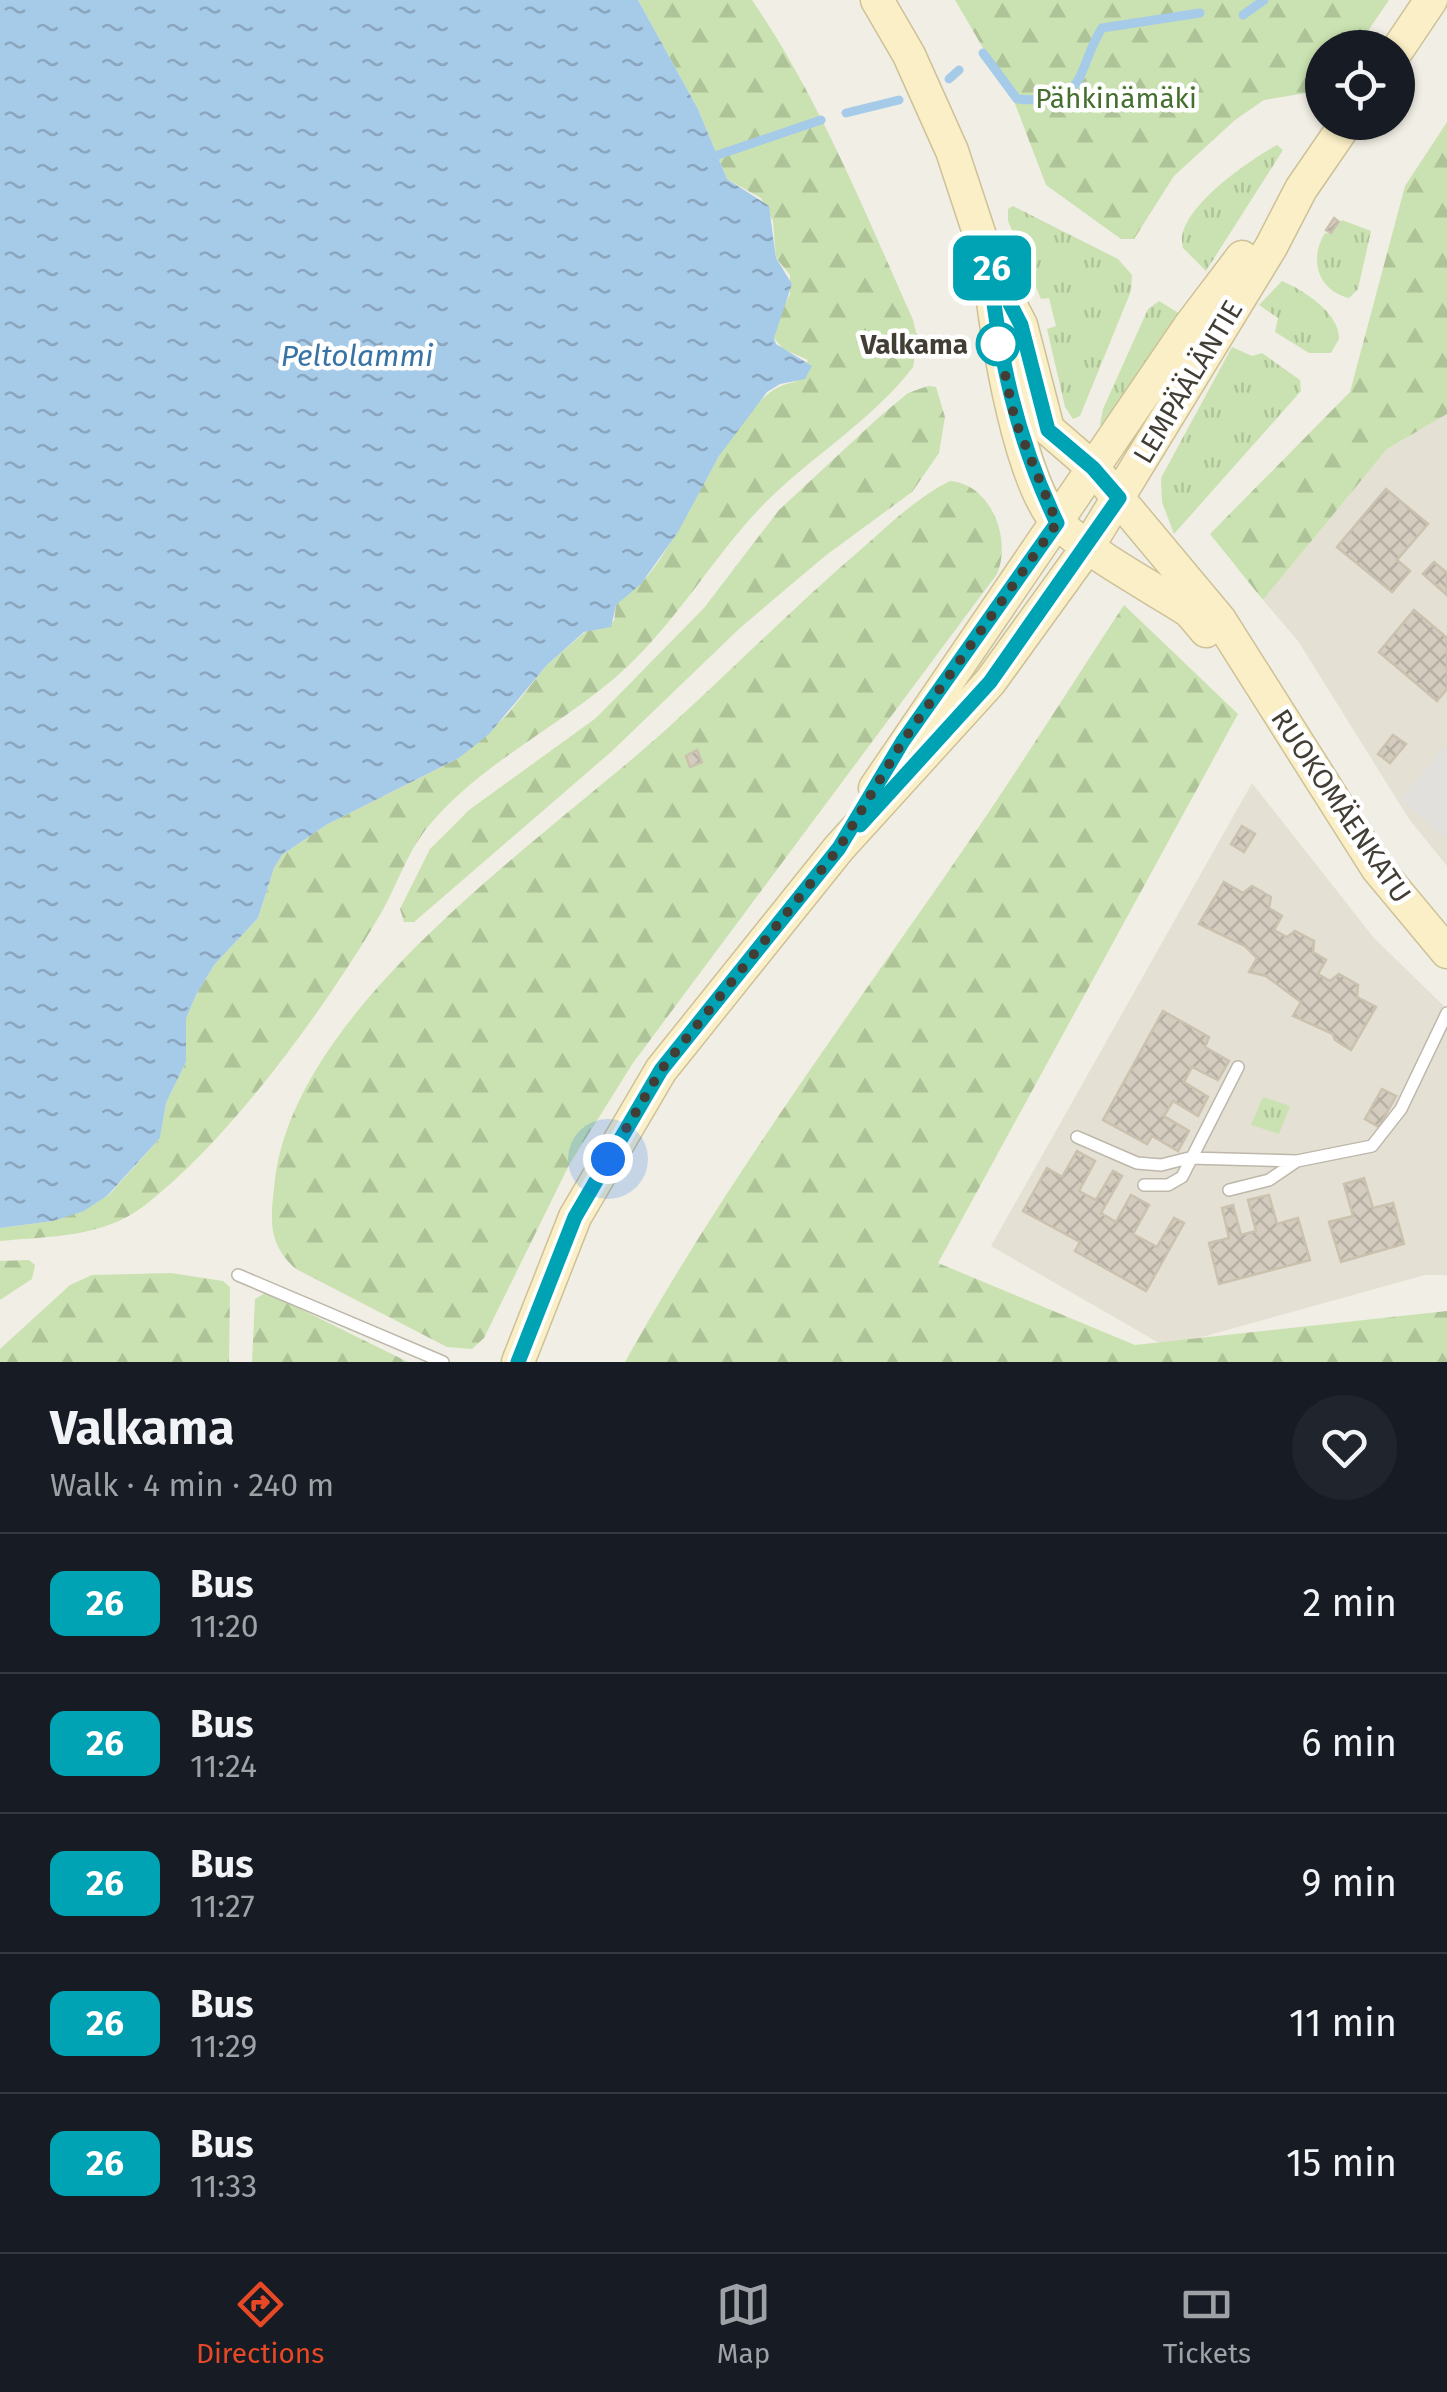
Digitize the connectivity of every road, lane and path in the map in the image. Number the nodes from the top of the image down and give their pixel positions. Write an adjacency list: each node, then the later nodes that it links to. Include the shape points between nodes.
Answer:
1 (877, 0): 6 (main road, via 952,151)
2 (1431, 0): 3 (main road)
3 (1411, 30)
4 (1335, 140): 5 (main road, LEMPÄÄLÄNTIE)
5 (1301, 190): 7 (main road, LEMPÄÄLÄNTIE, via 1189,326); 8 (main road, LEMPÄÄLÄNTIE)
6 (989, 263): 7 (main road, RUOKOMÄENKATU, via 1021,325 1048,430); 9 (main road, via 1012,407)
7 (1093, 468): 8 (main road, RUOKOMÄENKATU); 9 (main road, LEMPÄÄLÄNTIE)
8 (1119, 498): 10 (main road, LEMPÄÄLÄNTIE); 11 (main road, RUOKOMÄENKATU, via 1220,620)
9 (1057, 523): 10 (main road, RUOKOMÄENKATU); 12 (main road, LEMPÄÄLÄNTIE, via 903,741)
10 (1089, 545): 11 (main road, RUOKOMÄENKATU, via 1189,611 1211,638); 12 (main road, LEMPÄÄLÄNTIE, via 990,682)
11 (1240, 657): 13 (main road, RUOKOMÄENKATU, via 1377,868)
12 (839, 848): 23 (main road, LEMPÄÄLÄNTIE, via 661,1070 575,1217)
13 (1447, 952)
14 (1447, 1013): 18 (lane, via 1401,1109 1372,1146)
15 (1238, 1067): 17 (lane)
16 (1078, 1136): 17 (lane, via 1137,1163)
17 (1188, 1158): 18 (lane); 19 (lane, via 1182,1177 1168,1186)
18 (1297, 1162): 20 (lane, via 1269,1180)
19 (1144, 1186)
20 (1229, 1190)
21 (238, 1274): 22 (lane)
22 (443, 1362)
23 (518, 1362)

